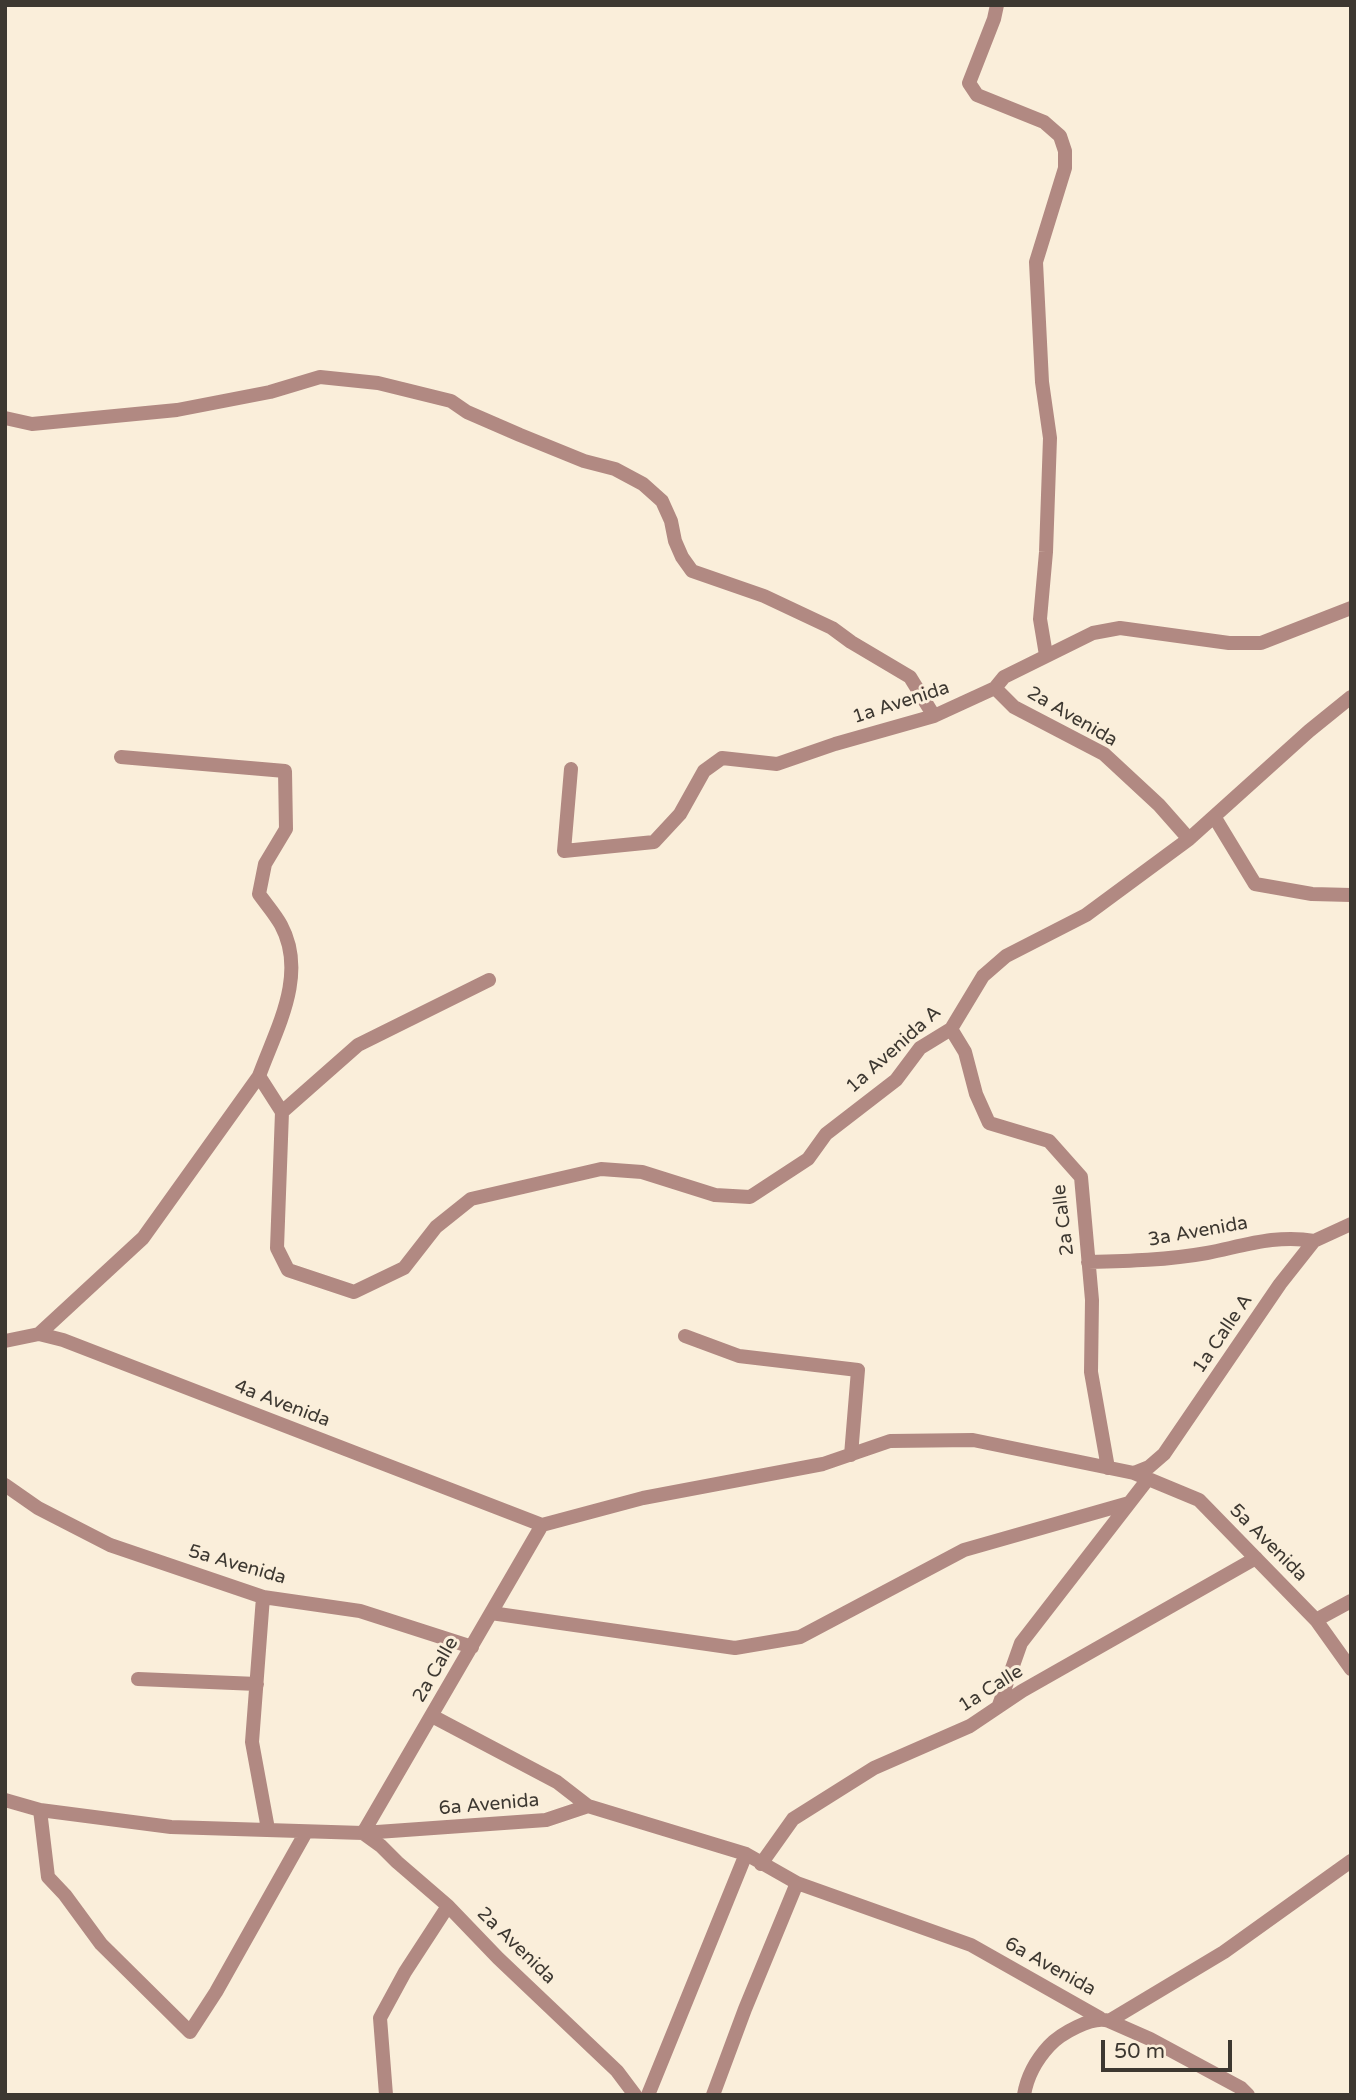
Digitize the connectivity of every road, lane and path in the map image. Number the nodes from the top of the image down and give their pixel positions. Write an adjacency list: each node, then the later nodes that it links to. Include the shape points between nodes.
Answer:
1 (997, 5): 4 (street, via 969,83 977,95 1044,122 1060,136 1065,150 1065,168 1036,262 1042,382 1050,438 1040,619)
2 (5, 418): 7 (street, via 32,424 177,410 320,377 377,383 451,401 520,435 615,469 643,484 662,501 675,541 692,571 764,596 832,628 910,677)
3 (1351, 608): 4 (street, 1a Avenida, via 1262,643 1120,628 1093,633)
4 (1046, 655): 5 (street, 1a Avenida, via 1004,677)
5 (995, 688): 7 (street, 1a Avenida); 11 (street, 2a Avenida, via 1014,707 1104,754)
6 (1351, 697): 10 (street, 1a Avenida A)
7 (934, 716): 9 (street, 1a Avenida, via 777,764 722,758 704,772 680,814 654,842 564,851)
8 (121, 757): 15 (street, via 285,771 286,829 265,864 259,894 282,926 291,961 289,997)
9 (571, 769)
10 (1215, 818): 11 (street, 1a Avenida A); 12 (street, via 1255,884)
11 (1189, 839): 14 (street, 1a Avenida A, via 1086,915 1006,956 983,976)
12 (1351, 895)
13 (489, 980): 16 (street, via 358,1045)
14 (951, 1029): 16 (street, 1a Avenida A, via 920,1048 896,1080 826,1134 808,1159 750,1198 715,1195 642,1172 601,1169 471,1199 436,1227 404,1268 354,1292 288,1270 277,1248); 19 (street, 2a Calle, via 965,1052 989,1123 1049,1141 1081,1177)
15 (259, 1076): 16 (street); 20 (street, via 143,1238)
16 (282, 1112)
17 (1351, 1224): 18 (street, 1a Calle A)
18 (1314, 1241): 19 (street, 3a Avenida, via 1250,1242 1155,1260); 25 (street, 1a Calle A, via 1164,1454)
19 (1088, 1262): 24 (street, 2a Calle, via 1091,1372)
20 (39, 1334): 22 (street, 4a Avenida); 28 (street, 4a Avenida)
21 (685, 1336): 23 (street, via 739,1356 858,1370)
22 (5, 1341)
23 (851, 1455): 24 (street, 5a Avenida, via 890,1441 973,1440); 28 (street, 5a Avenida, via 643,1498)
24 (1108, 1468): 25 (street, 5a Avenida)
25 (1141, 1476): 27 (street, 1a Calle A); 29 (street, 5a Avenida, via 1199,1500)
26 (5, 1485): 30 (street, 5a Avenida, via 38,1508 110,1545)
27 (1129, 1503): 32 (street, via 964,1550 800,1636 774,1641 735,1647); 38 (street, 1a Calle A, via 1021,1643)
28 (542, 1525): 32 (street, 2a Calle)
29 (1256, 1558): 33 (street, 5a Avenida); 38 (street, 1a Calle)
30 (263, 1597): 34 (street, 5a Avenida, via 360,1611); 37 (street)
31 (1351, 1601): 33 (street)
32 (491, 1613): 34 (street, 2a Calle)
33 (1316, 1620): 35 (street, 5a Avenida)
34 (472, 1647): 39 (street, 2a Calle)
35 (1351, 1669)
36 (138, 1679): 37 (street)
37 (257, 1684): 43 (street, via 252,1742)
38 (999, 1705): 48 (street, 1a Calle, via 970,1726 874,1768 793,1819)
39 (432, 1716): 41 (street, via 557,1782); 45 (street, 2a Calle)
40 (6, 1798): 42 (street, 6a Avenida)
41 (588, 1806): 45 (street, 6a Avenida, via 546,1820); 46 (street, 6a Avenida)
42 (40, 1810): 43 (street, 6a Avenida, via 171,1827); 44 (street, via 48,1877 101,1944 190,2032)
43 (268, 1829): 44 (street, 6a Avenida)
44 (306, 1832): 45 (street, 6a Avenida)
45 (363, 1833): 50 (street, 2a Avenida)
46 (747, 1854): 48 (street, 6a Avenida); 54 (street)
47 (1351, 1861): 51 (street, via 1224,1952)
48 (761, 1864): 49 (street, 6a Avenida)
49 (797, 1883): 51 (street, 6a Avenida, via 971,1945); 55 (street)
50 (448, 1906): 52 (street, via 380,2018); 53 (street, 2a Avenida, via 617,2071)
51 (1105, 2019): 56 (street, via 1084,2023 1051,2044 1026,2080); 57 (street, 6a Avenida)
52 (386, 2095)
53 (635, 2095)
54 (648, 2095)
55 (713, 2095)
56 (1024, 2095)
57 (1248, 2095)

